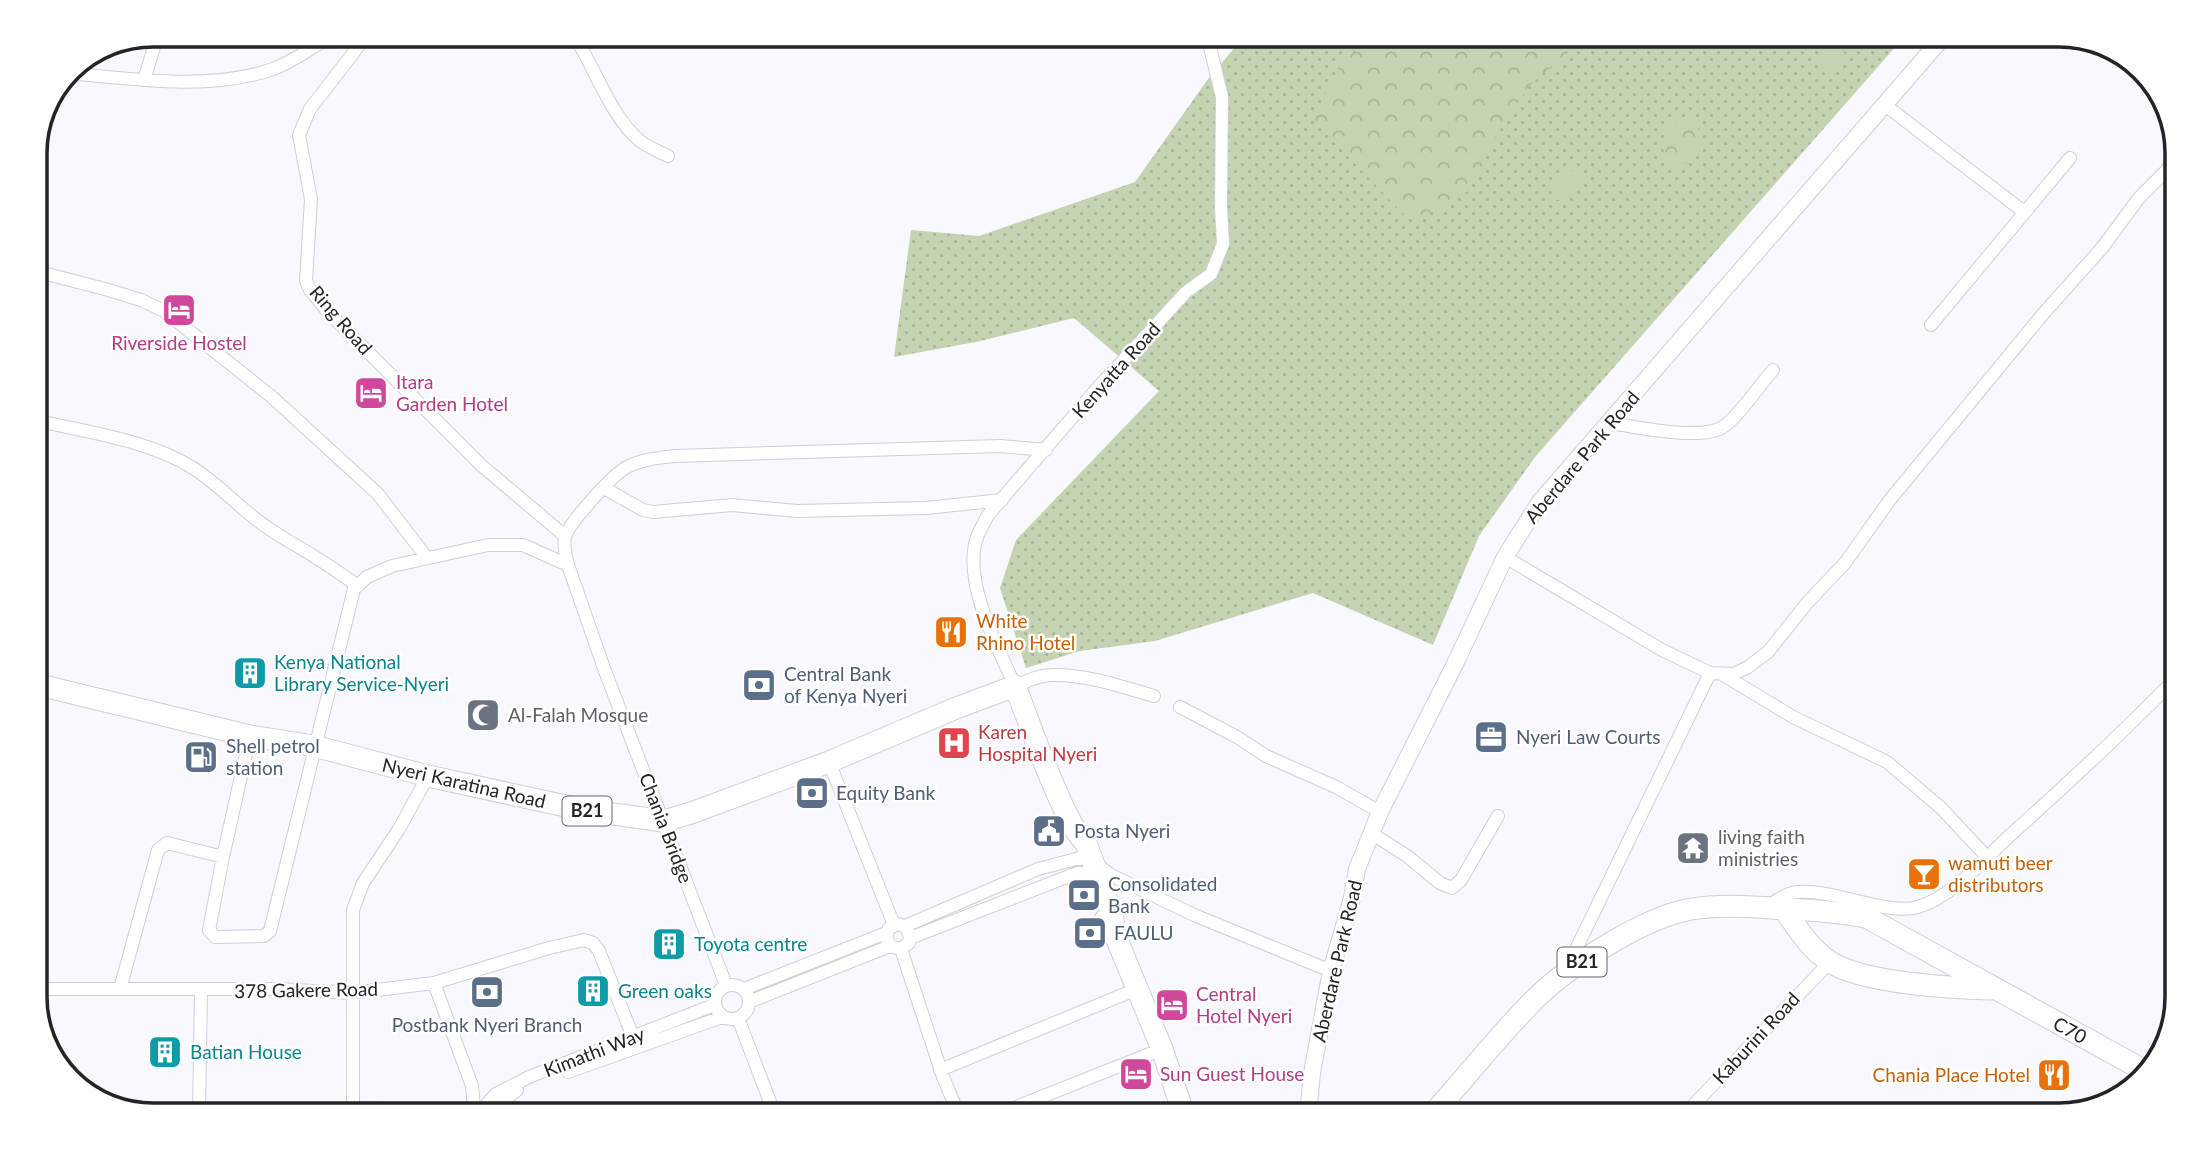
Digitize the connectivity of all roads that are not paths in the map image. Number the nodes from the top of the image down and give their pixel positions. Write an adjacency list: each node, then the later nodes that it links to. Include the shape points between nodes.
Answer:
1 (154, 47): 8 (street)
2 (313, 47): 8 (street, via 273,69 247,76)
3 (358, 47): 22 (street, Ring Road, via 310,109 299,135 311,199 306,281 328,312 481,465)
4 (581, 47): 10 (street, via 633,135)
5 (1210, 47): 19 (street, Kenyatta Road, via 1222,97 1223,244 1211,274 1186,292)
6 (1935, 47): 9 (street, Aberdare Park Road)
7 (82, 74): 8 (street)
8 (144, 80)
9 (1885, 105): 13 (street); 18 (street, Aberdare Park Road)
10 (668, 156)
11 (2070, 158): 13 (street)
12 (2165, 172): 27 (street, via 2043,314 1889,501 1845,563 1768,652 1734,674)
13 (2024, 212): 15 (street)
14 (47, 274): 24 (street, via 129,296 164,311 272,397 378,494)
15 (1931, 325)
16 (1773, 370): 18 (street, via 1728,424 1713,431 1670,432)
17 (47, 423): 26 (street, via 174,458 212,481 266,527)
18 (1610, 423): 23 (street, Aberdare Park Road, via 1539,503)
19 (1046, 450): 20 (street, via 1000,446 675,456 624,468); 21 (street, Kenyatta Road)
20 (604, 488): 21 (street, via 653,512 732,505 797,511 926,508); 22 (street)
21 (1002, 500): 28 (street, Kenyatta Road, via 977,536 974,563 978,594)
22 (565, 536): 25 (street, Chania Bridge)
23 (1505, 557): 27 (street, via 1662,650); 37 (street, Aberdare Park Road)
24 (427, 558): 25 (street, via 488,545 523,545); 26 (street, via 392,566)
25 (568, 565): 39 (street, Chania Bridge)
26 (357, 586): 34 (street)
27 (1716, 673): 42 (street, via 1887,762 1941,808); 48 (street)
28 (1015, 686): 31 (street, via 1042,676 1068,676); 35 (highway, Nyeri Karatina Road / B21); 43 (highway)
29 (47, 687): 33 (highway, Nyeri Karatina Road / B21)
30 (2165, 689): 42 (street)
31 (1154, 696)
32 (1180, 707): 37 (street)
33 (250, 736): 34 (highway, Nyeri Karatina Road / B21); 41 (street)
34 (314, 746): 36 (highway, Nyeri Karatina Road / B21); 41 (street, via 268,934 215,937 209,930)
35 (829, 762): 39 (highway, Nyeri Karatina Road / B21); 45 (street)
36 (428, 776): 39 (highway, Nyeri Karatina Road / B21, via 584,810); 57 (street, via 358,894 353,910)
37 (1380, 812): 40 (street, Aberdare Park Road)
38 (1498, 816): 40 (street, via 1452,888)
39 (664, 821): 50 (street, Chania Bridge)
40 (1371, 833): 47 (street, Aberdare Park Road)
41 (223, 857): 52 (street, via 162,845)
42 (1987, 857): 44 (street, via 1937,899 1920,907 1899,910 1829,893 1796,892)
43 (1090, 862): 45 (street, via 1038,869); 45 (street, via 910,938 909,943); 47 (street, via 1194,915); 54 (highway)
44 (1774, 907): 46 (highway, B21); 48 (highway, B21, via 1690,909 1608,944); 55 (highway, B21, via 1866,918)
45 (895, 936): 53 (street); 58 (street); 64 (street)
46 (1830, 961): 55 (highway, B21, via 1894,980); 76 (street, Kaburini Road)
47 (1331, 971): 74 (street, Aberdare Park Road)
48 (1564, 974): 75 (highway, B21, via 1532,1002)
49 (434, 983): 57 (street, 378 Gakere Road); 61 (street, 378 Gakere Road, via 584,940 599,951); 67 (street)
50 (726, 985): 53 (street); 59 (street, via 718,991)
51 (47, 989): 52 (street, 378 Gakere Road)
52 (120, 989): 56 (street, 378 Gakere Road)
53 (744, 989): 58 (street)
54 (1137, 989): 62 (highway); 64 (street)
55 (1997, 989): 63 (highway, C70 / B21)
56 (201, 991): 57 (street, 378 Gakere Road); 65 (street)
57 (352, 993): 66 (street)
58 (749, 1002): 60 (street)
59 (718, 1011): 60 (street, via 730,1020); 61 (street, Kimathi Way); 69 (street, Kimathi Way, via 525,1086)
60 (738, 1018): 70 (street)
61 (633, 1037): 68 (street, Kimathi Way, via 522,1080)
62 (1162, 1049): 72 (street); 73 (highway)
63 (2139, 1067)
64 (940, 1070): 71 (street)
65 (198, 1103)
66 (354, 1103)
67 (475, 1103)
68 (487, 1103)
69 (498, 1103)
70 (770, 1103)
71 (954, 1103)
72 (1026, 1103)
73 (1180, 1103)
74 (1309, 1103)
75 (1443, 1103)
76 (1695, 1103)

